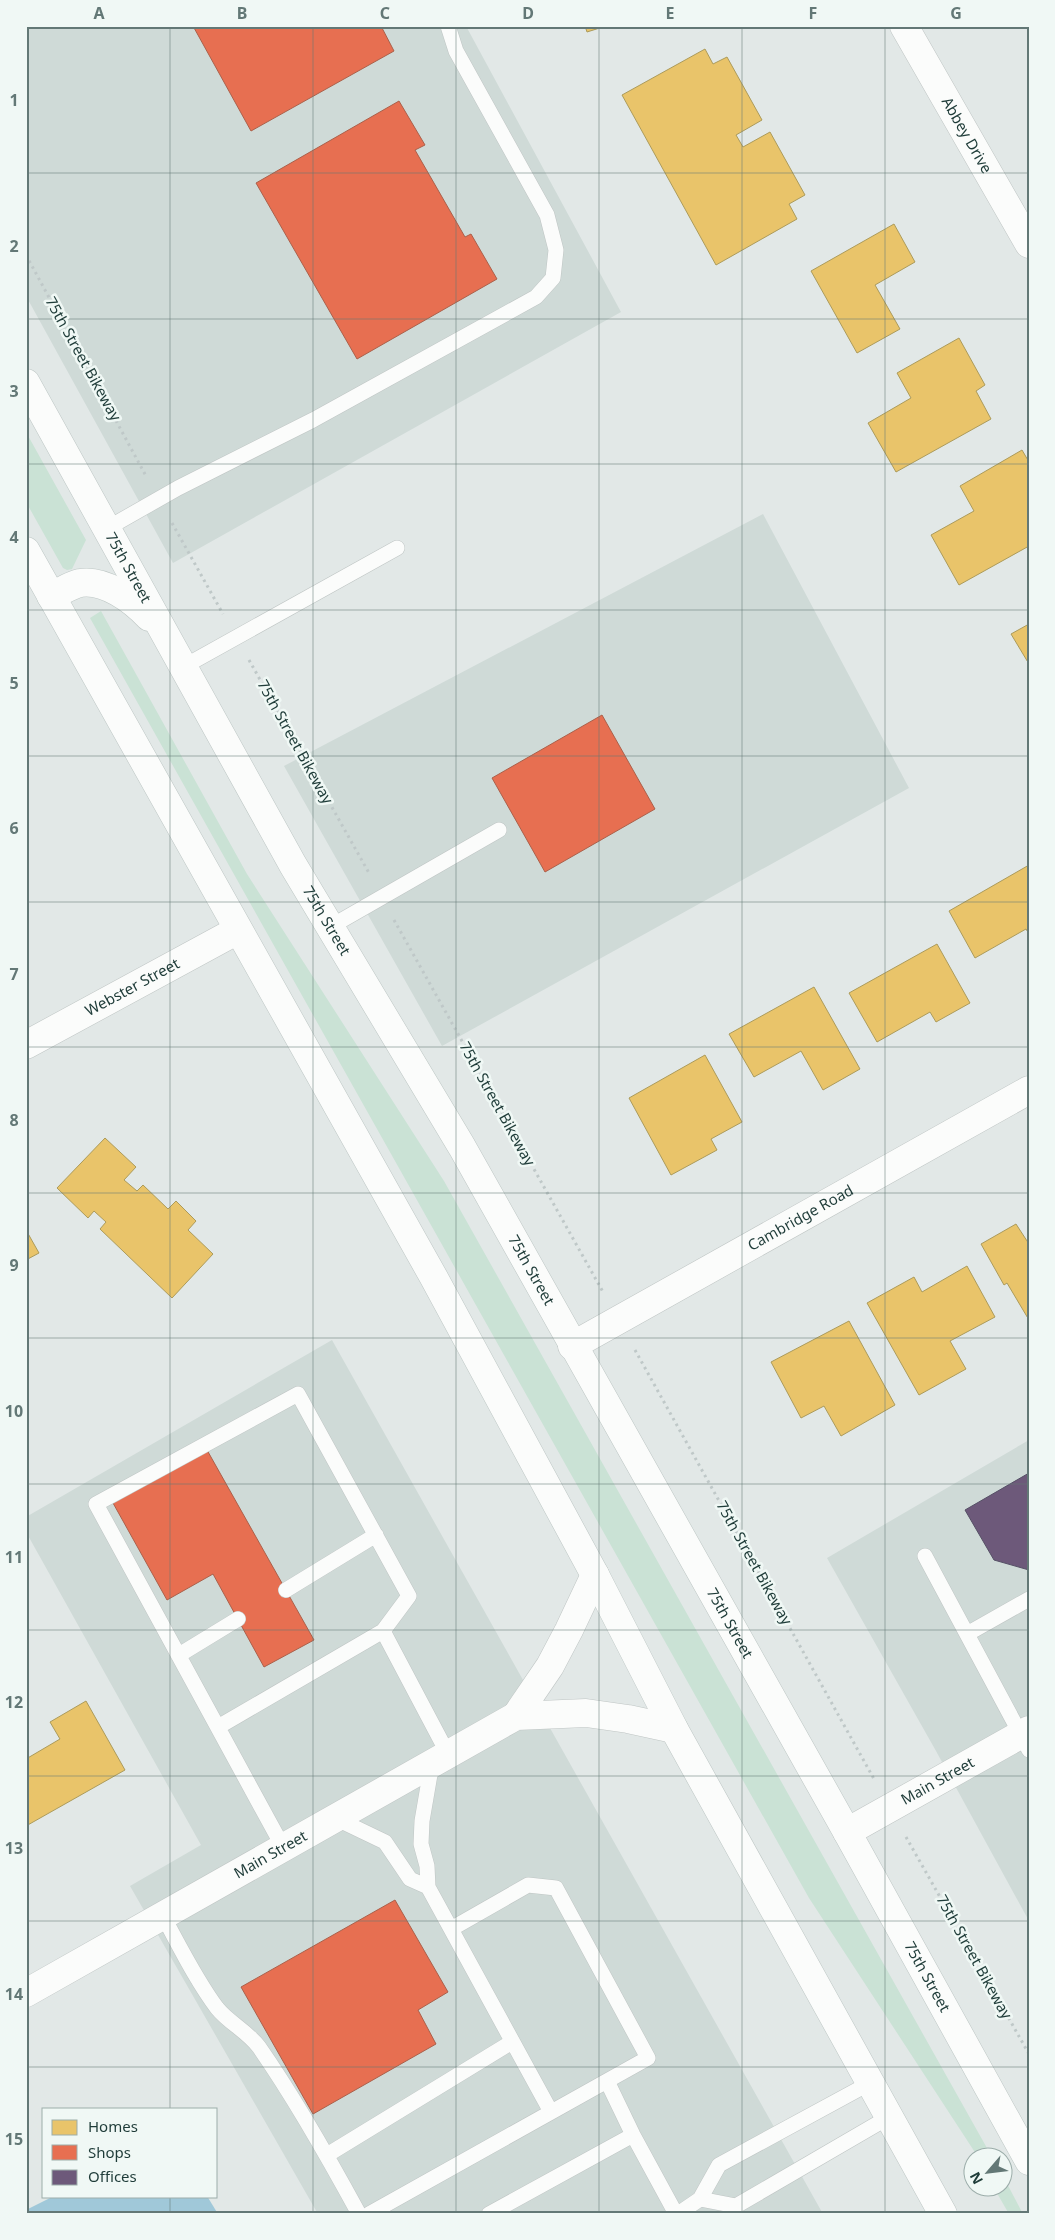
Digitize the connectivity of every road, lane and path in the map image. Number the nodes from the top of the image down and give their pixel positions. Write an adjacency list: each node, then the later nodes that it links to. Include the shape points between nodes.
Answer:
1 (448, 26): 7 (lane, via 456,51 547,215 556,250 553,278 536,297)
2 (904, 26): 3 (main road, Abbey Drive)
3 (1029, 244)
4 (26, 255): 6 (path, 75th Street Bikeway)
5 (26, 383): 7 (main road, 75th Street)
6 (139, 462)
7 (106, 529): 13 (main road, 75th Street)
8 (177, 533): 12 (path)
9 (397, 548): 15 (lane)
10 (26, 552): 11 (main road)
11 (51, 596): 13 (main road, via 80,583 106,586 138,605); 20 (main road)
12 (223, 615)
13 (163, 633): 15 (main road, 75th Street)
14 (248, 657): 17 (path, 75th Street Bikeway)
15 (183, 667): 18 (main road, 75th Street)
16 (500, 830): 18 (lane)
17 (363, 862)
18 (330, 927): 24 (main road, 75th Street, via 462,1147)
19 (399, 928): 23 (path, 75th Street Bikeway)
20 (238, 930): 21 (main road, Webster Street); 28 (main road, via 433,1276)
21 (26, 1045)
22 (1029, 1090): 24 (main road, Cambridge Road)
23 (596, 1280)
24 (572, 1346): 42 (main road, 75th Street)
25 (641, 1361): 40 (path, 75th Street Bikeway)
26 (376, 1535): 29 (lane); 32 (lane, via 409,1596); 34 (lane, via 298,1394 96,1504)
27 (925, 1556): 33 (lane)
28 (595, 1575): 35 (main road, Main Street, via 550,1666); 37 (main road)
29 (286, 1590)
30 (1029, 1598): 33 (lane)
31 (238, 1619): 34 (lane)
32 (383, 1631): 36 (lane); 39 (lane)
33 (967, 1634): 38 (lane)
34 (179, 1655): 36 (lane)
35 (516, 1716): 37 (main road, Main Street, via 586,1713); 39 (main road, Main Street)
36 (218, 1727): 43 (lane)
37 (674, 1729): 52 (main road)
38 (1026, 1738): 42 (main road, Main Street)
39 (440, 1759): 41 (main road, Main Street); 45 (lane, via 422,1821 421,1844)
40 (867, 1766)
41 (336, 1818): 43 (main road, Main Street); 45 (lane, via 386,1842 410,1879)
42 (847, 1832): 55 (main road, 75th Street)
43 (283, 1848): 46 (main road, Main Street)
44 (920, 1860): 50 (path, 75th Street Bikeway)
45 (428, 1887): 47 (lane)
46 (163, 1916): 48 (main road, Main Street); 57 (lane, via 218,2009 259,2047)
47 (451, 1930): 49 (lane); 51 (lane, via 528,1886 556,1888 648,2058)
48 (26, 1993)
49 (512, 2042): 53 (lane); 57 (lane)
50 (1029, 2054)
51 (607, 2081): 53 (lane); 56 (lane)
52 (870, 2083): 54 (main road); 59 (lane, via 719,2165)
53 (551, 2112): 61 (lane)
54 (889, 2117): 59 (lane, via 736,2206); 64 (main road)
55 (1022, 2132): 58 (main road, 75th Street)
56 (633, 2135): 62 (lane); 63 (lane)
57 (327, 2155): 60 (lane)
58 (1029, 2161)
59 (700, 2199): 63 (lane)
60 (360, 2214)
61 (369, 2214)
62 (489, 2214)
63 (677, 2214)
64 (943, 2214)

